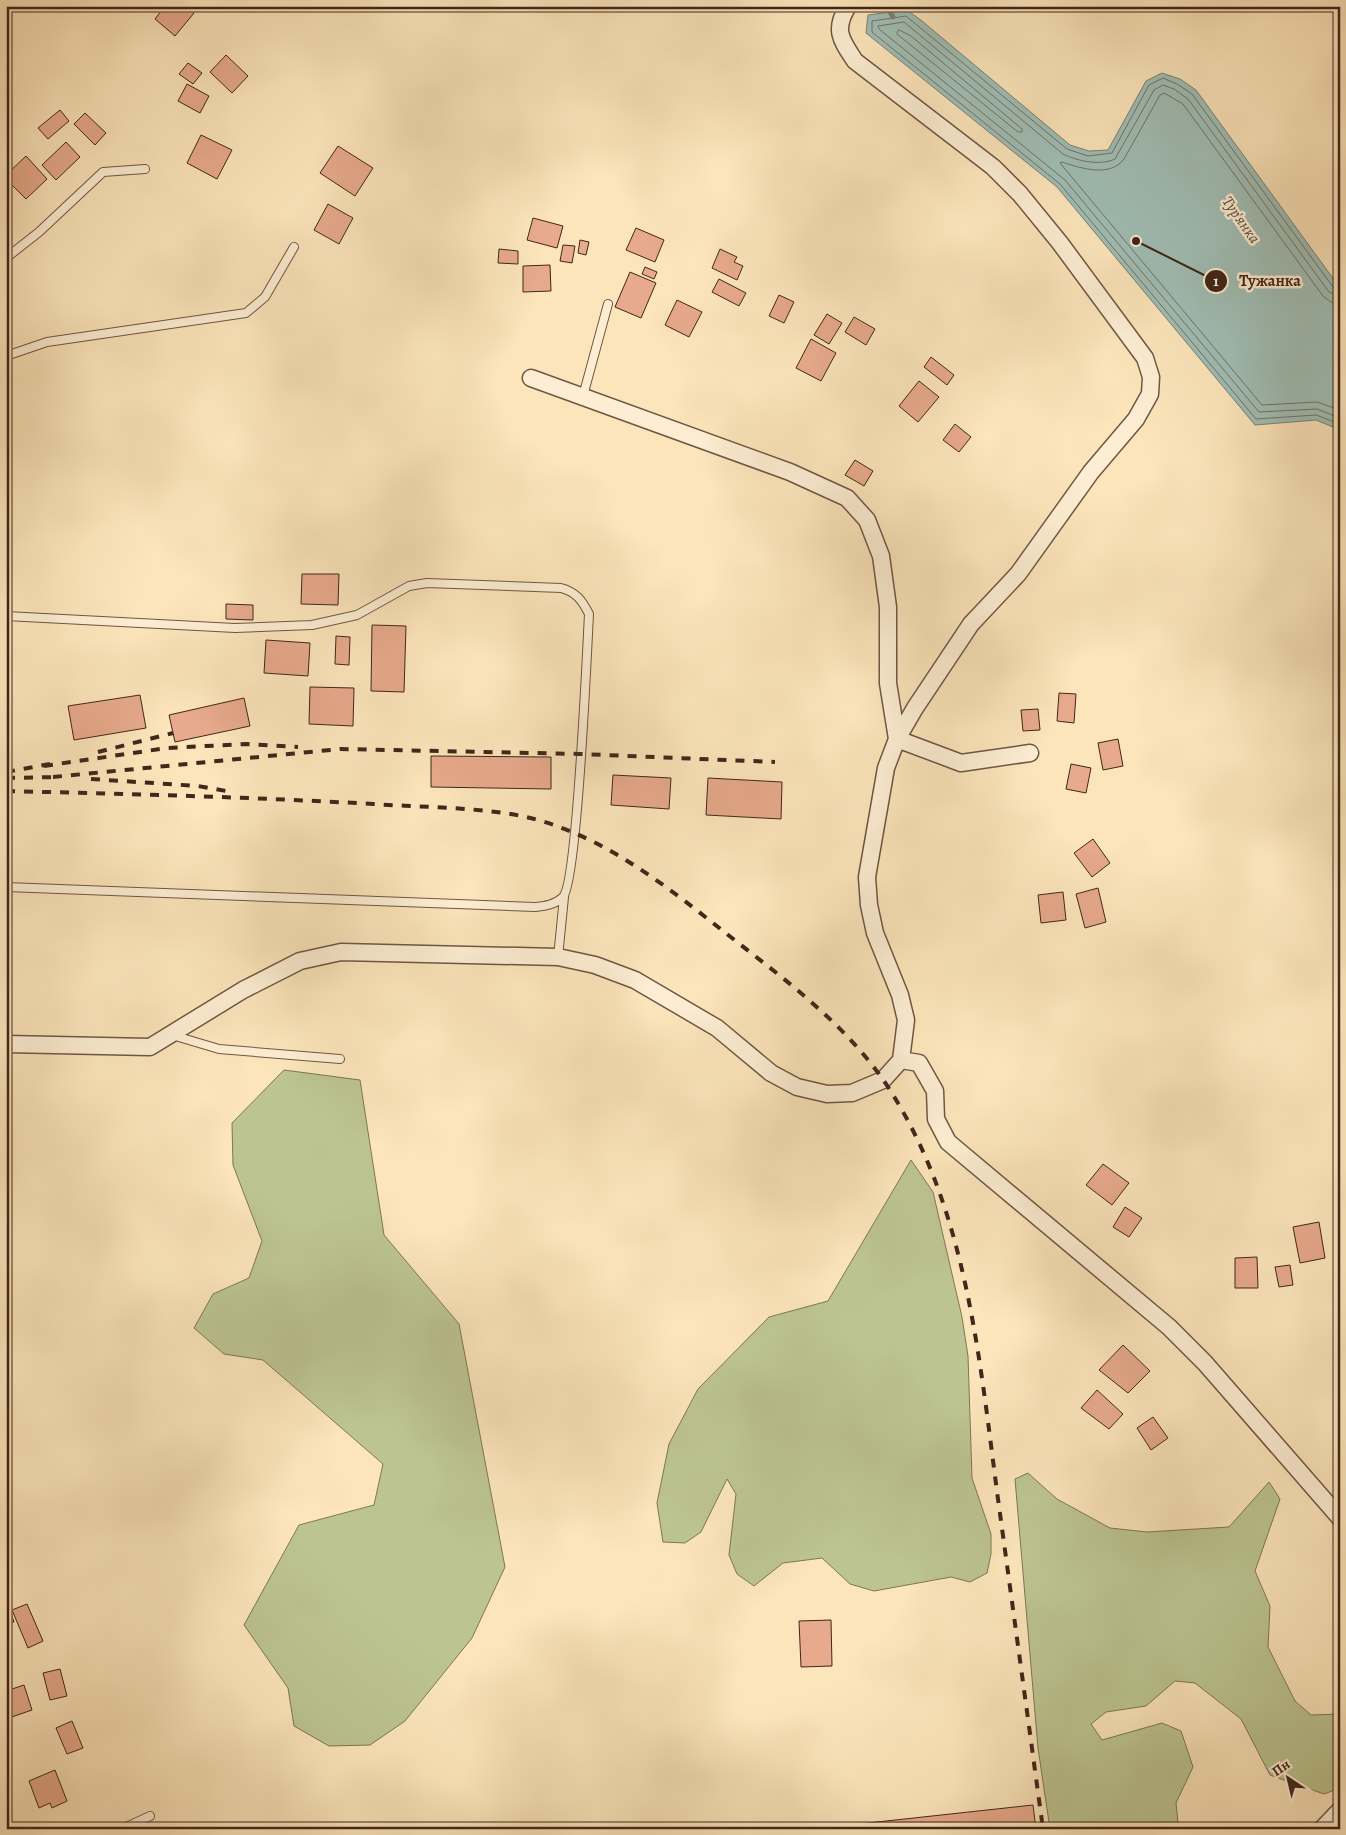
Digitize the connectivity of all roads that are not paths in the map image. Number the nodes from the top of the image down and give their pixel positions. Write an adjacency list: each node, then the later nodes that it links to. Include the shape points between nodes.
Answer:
1 (848, 6): 10 (street, via 842,14 838,32 855,61 993,167 1020,194 1145,358 1152,377 1150,394 1136,419 1091,472 1018,574 971,624)
2 (146, 169): 4 (lane, via 103,172)
3 (294, 247): 6 (lane, via 265,297 246,313 47,342)
4 (6, 258)
5 (608, 304): 8 (lane)
6 (6, 356)
7 (531, 378): 8 (street)
8 (583, 396): 10 (street, via 847,498 867,520 881,556 888,607 888,683)
9 (6, 616): 13 (lane, via 235,628 312,624 357,615 409,586 427,583 573,591 589,614 575,831)
10 (898, 739): 11 (street, via 961,763); 18 (street, via 886,768 867,877 868,905 875,933 900,995 906,1020)
11 (1030, 754)
12 (6, 887): 13 (lane, via 535,907 546,906)
13 (564, 897): 14 (lane)
14 (558, 957): 15 (street, via 340,952 300,962 243,990); 18 (street, via 595,965 635,980 717,1028 771,1073 797,1087 827,1094 852,1093 883,1080)
15 (170, 1034): 16 (street, via 150,1047); 17 (lane, via 218,1049)
16 (6, 1044)
17 (340, 1059)
18 (901, 1060): 19 (street, via 919,1064 927,1074 935,1091 936,1119 948,1142 1169,1327 1205,1363)
19 (1340, 1518)
20 (1340, 1810): 23 (street)
21 (150, 1816): 22 (lane)
22 (122, 1829)
23 (1322, 1829)

